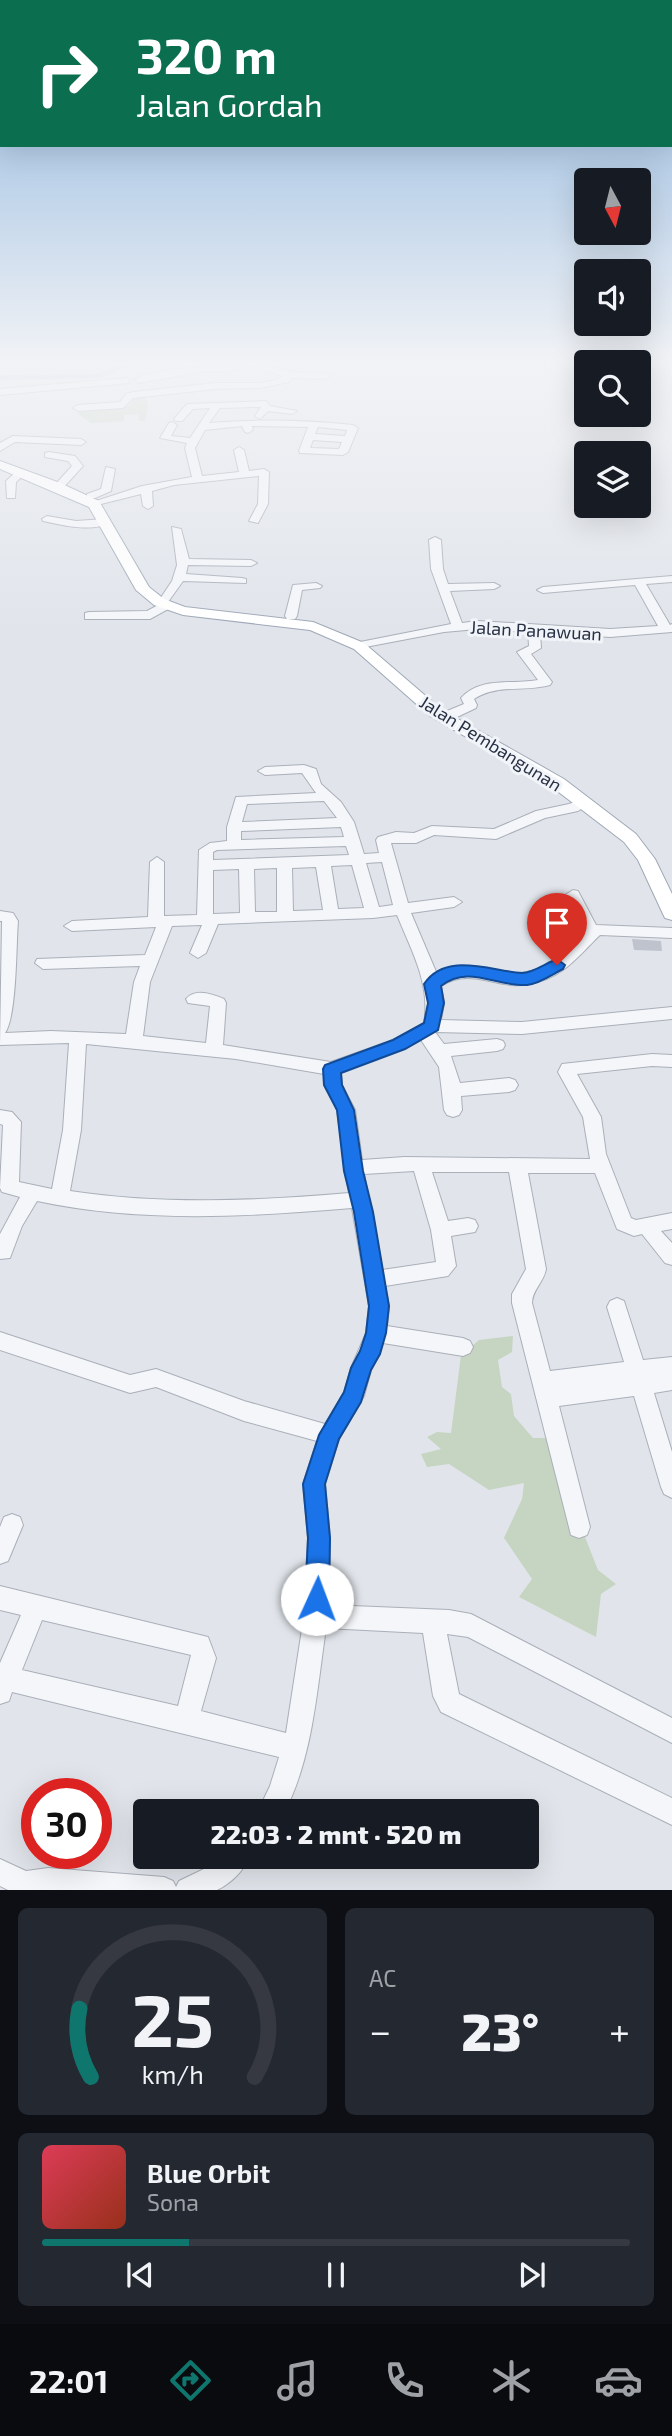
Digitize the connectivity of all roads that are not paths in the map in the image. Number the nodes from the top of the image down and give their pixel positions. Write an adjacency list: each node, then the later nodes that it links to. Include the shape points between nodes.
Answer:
1 (191, 451): 10 (street)
2 (239, 451): 9 (street)
3 (312, 451): 4 (street)
4 (343, 451)
5 (49, 455): 11 (street, via 75,461 76,470)
6 (0, 462): 8 (main road, Jalan Pembangunan); 11 (main road, Jalan Pembangunan)
7 (110, 470): 14 (street, via 106,491)
8 (21, 473): 11 (main road, Jalan Pembangunan); 13 (street, via 10,483)
9 (245, 476): 10 (street); 17 (street, via 265,473 263,504)
10 (198, 479): 12 (street)
11 (60, 485): 14 (main road, Jalan Pembangunan); 18 (main road, Jalan Pembangunan, via 94,504)
12 (146, 488): 14 (street); 15 (street)
13 (11, 496)
14 (96, 498): 18 (main road, Jalan Pembangunan)
15 (148, 506)
16 (47, 519): 18 (street)
17 (254, 521)
18 (111, 528): 31 (main road, Jalan Pembangunan, via 143,590)
19 (176, 529): 21 (street, via 185,551)
20 (435, 540): 29 (street)
21 (184, 562): 22 (street); 23 (street)
22 (251, 564)
23 (179, 577): 25 (street); 31 (street)
24 (672, 579): 26 (street)
25 (242, 581)
26 (639, 581): 30 (street); 35 (street)
27 (316, 586): 33 (street, via 297,587)
28 (494, 586): 29 (street)
29 (443, 588): 34 (street)
30 (542, 590)
31 (166, 602): 32 (street, via 150,615); 33 (main road, Jalan Pembangunan); 37 (main road, Jalan Pembangunan, via 205,614 313,626)
32 (89, 616)
33 (291, 616): 37 (main road, Jalan Pembangunan, via 318,622)
34 (458, 626): 36 (street, Jalan Panawuan); 37 (street, Jalan Panawuan)
35 (669, 628): 36 (street, Jalan Panawuan, via 610,634)
36 (534, 629): 38 (street, via 535,648 523,652 546,682 478,690 467,698 471,705)
37 (363, 644): 38 (main road, Jalan Pembangunan); 39 (main road, Jalan Pembangunan, via 436,713)
38 (452, 714): 39 (main road, Jalan Pembangunan)
39 (512, 751): 42 (main road, Jalan Pembangunan); 43 (main road, Jalan Pembangunan, via 566,779)
40 (265, 771): 41 (street, via 309,770)
41 (327, 797): 44 (street); 45 (street, via 242,799)
42 (585, 802): 43 (main road, Jalan Pembangunan); 48 (street, via 541,814 496,835 432,830 415,838 390,837 383,840)
43 (605, 812): 55 (main road, Jalan Pembangunan, via 639,835); 60 (main road, Jalan Pembangunan, via 646,859)
44 (347, 822): 45 (street); 46 (street)
45 (234, 827): 47 (street)
46 (351, 841): 47 (street); 49 (street)
47 (234, 845): 53 (street, via 206,848)
48 (389, 857): 49 (street); 58 (street)
49 (358, 860): 51 (street); 59 (street)
50 (157, 862): 66 (street)
51 (323, 862): 52 (street); 61 (street)
52 (284, 863): 54 (street); 63 (street)
53 (207, 865): 54 (street); 65 (street)
54 (246, 865): 64 (street)
55 (672, 891)
56 (573, 895): 68 (street)
57 (454, 902): 58 (street)
58 (402, 909): 59 (street); 74 (street)
59 (373, 913): 61 (street)
60 (672, 914)
61 (331, 915): 63 (street)
62 (0, 916): 70 (street, via 10,921)
63 (285, 916): 64 (street)
64 (248, 918): 65 (street)
65 (209, 919): 66 (street); 71 (street)
66 (161, 921): 67 (street); 72 (street)
67 (72, 926)
68 (592, 932): 69 (street); 74 (street, via 582,946 539,975 518,979 460,970)
69 (672, 933)
70 (4, 941): 75 (street)
71 (198, 953)
72 (150, 960): 73 (street); 82 (street, via 142,982)
73 (43, 963)
74 (433, 984): 79 (street, via 436,1003)
75 (2, 999): 78 (street)
76 (194, 999): 84 (street, via 218,1003)
77 (672, 1013): 79 (street, via 522,1028)
78 (0, 1028)
79 (428, 1029): 85 (street); 87 (street)
80 (78, 1038): 81 (street); 82 (street); 97 (street, via 72,1130)
81 (0, 1039)
82 (134, 1041): 84 (street)
83 (497, 1045): 85 (street)
84 (214, 1050): 87 (street)
85 (443, 1050): 89 (street)
86 (672, 1061): 94 (street, via 652,1059 568,1069 592,1117)
87 (332, 1069): 95 (street, via 333,1085 345,1110)
88 (509, 1085): 89 (street)
89 (453, 1090): 90 (street)
90 (453, 1110)
91 (0, 1117): 96 (street, via 12,1122 9,1187)
92 (421, 1164): 93 (street); 95 (street); 102 (street)
93 (517, 1165): 94 (street); 113 (street, via 536,1269 521,1297)
94 (602, 1166): 101 (street, via 624,1223 634,1228)
95 (353, 1168): 98 (street)
96 (32, 1193): 97 (street); 103 (street)
97 (59, 1199): 98 (street, via 178,1209 292,1207)
98 (361, 1200): 105 (street)
99 (672, 1221): 101 (street)
100 (468, 1226): 102 (street)
101 (646, 1226): 104 (street)
102 (441, 1230): 105 (street, via 446,1266)
103 (3, 1252)
104 (672, 1257)
105 (374, 1279): 107 (street, via 379,1306)
106 (617, 1307): 111 (street)
107 (376, 1333): 109 (street); 114 (street, via 354,1396)
108 (0, 1341): 114 (street, via 130,1384 156,1378 244,1411)
109 (463, 1347)
110 (672, 1366): 111 (street)
111 (638, 1377): 112 (street); 113 (street); 115 (street)
112 (672, 1381)
113 (544, 1390): 117 (street)
114 (330, 1435): 121 (street, via 314,1484 319,1538)
115 (672, 1487)
116 (12, 1525): 118 (street)
117 (579, 1527)
118 (0, 1553)
119 (0, 1598): 120 (street)
120 (36, 1607): 123 (street); 124 (street, via 200,1645 203,1663)
121 (316, 1616): 122 (street); 126 (street)
122 (433, 1621): 125 (street, via 471,1626); 128 (street, via 444,1696 450,1703)
123 (2, 1683): 124 (street)
124 (186, 1720): 126 (street)
125 (672, 1730)
126 (294, 1748): 127 (street)
127 (277, 1799)
128 (672, 1812)
129 (223, 1869): 133 (street)
130 (0, 1872): 131 (street)
131 (25, 1888): 132 (street, via 48,1881)
132 (164, 1890)
133 (188, 1890)

